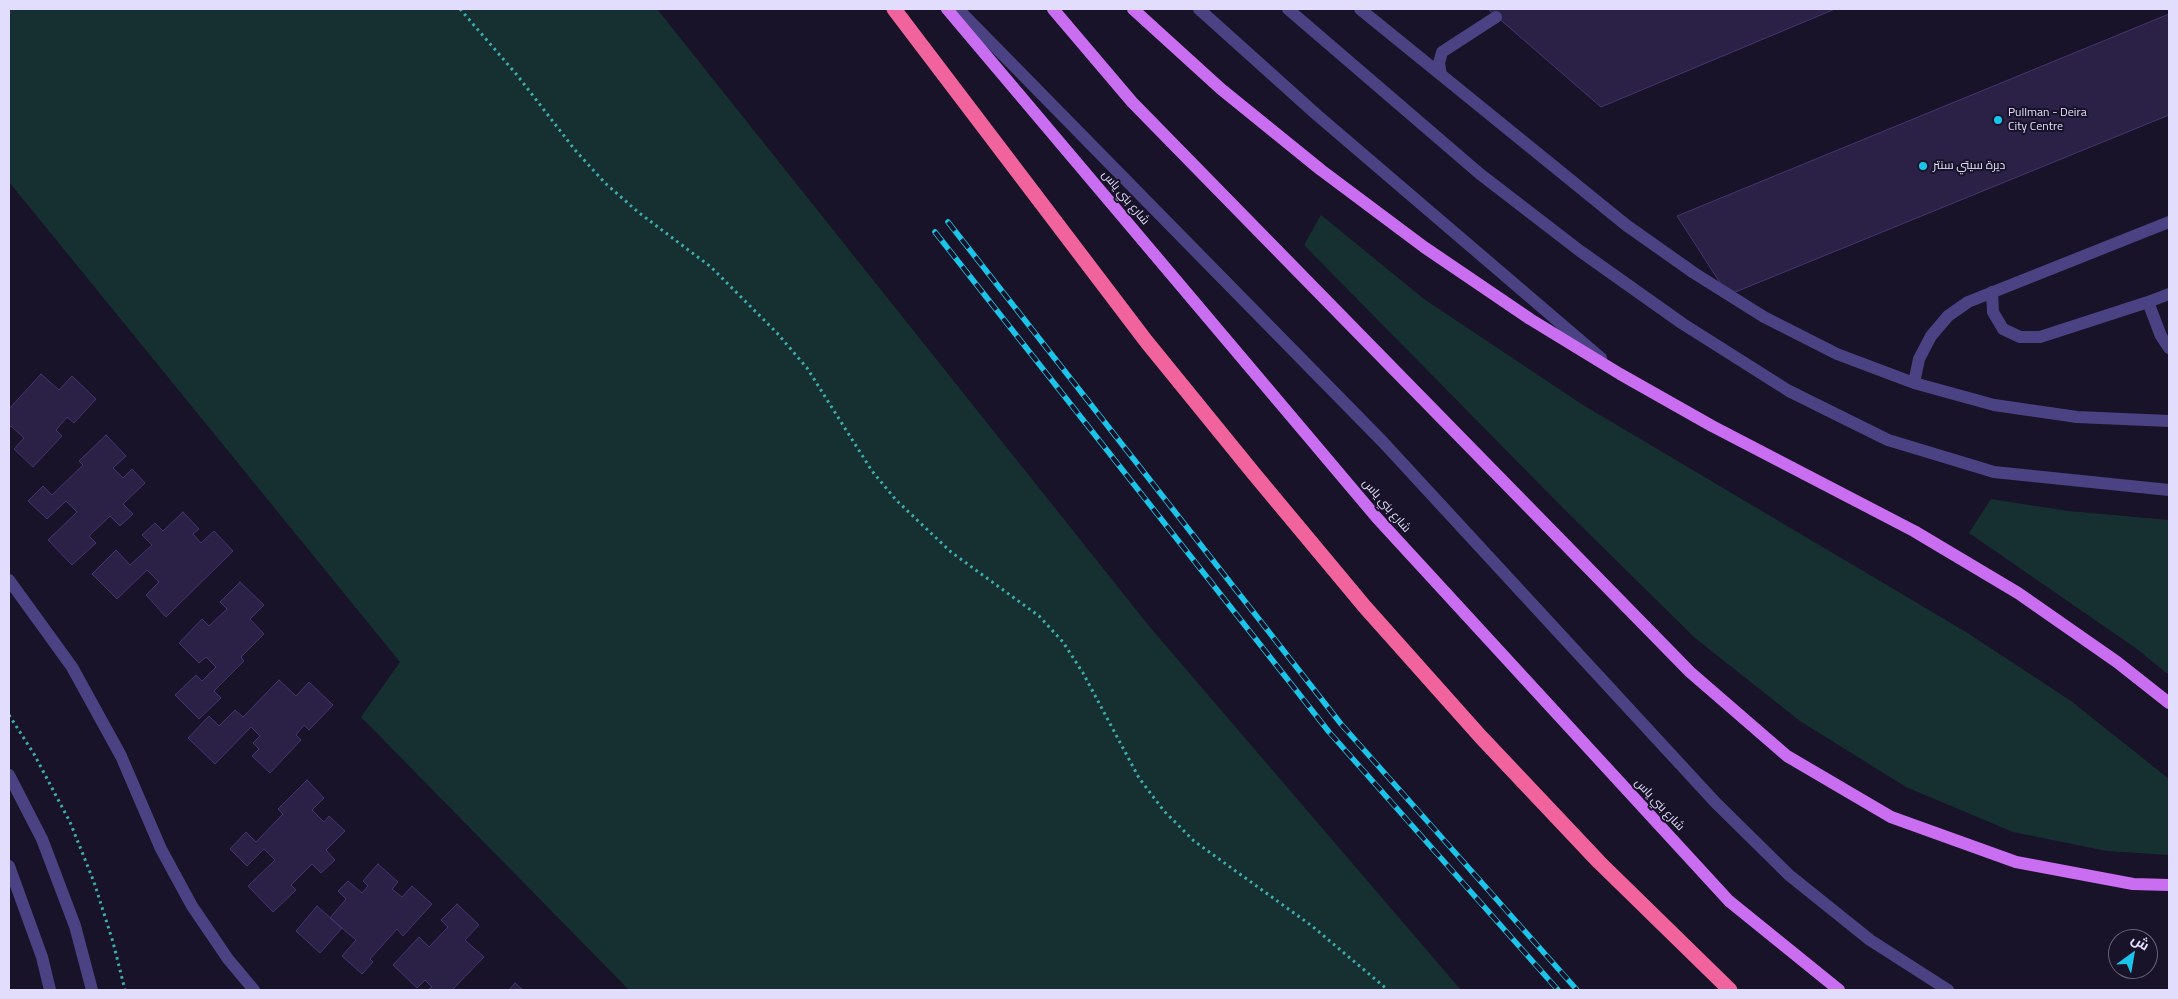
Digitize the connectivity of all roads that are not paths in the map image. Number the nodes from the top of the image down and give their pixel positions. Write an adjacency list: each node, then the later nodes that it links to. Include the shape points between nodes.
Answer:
1 (894, 9): 28 (highway, via 1146,341 1365,607 1599,862)
2 (947, 9): 29 (main road, شارع بني ياس, via 1377,518 1729,901)
3 (958, 9): 30 (lane, via 1382,441 1714,802 1789,875 1870,940)
4 (1053, 9): 24 (main road, via 1132,102 1676,658 1787,756 1891,817 2016,862 2133,884)
5 (1133, 9): 16 (main road, via 1222,89 1320,170 1424,247 1530,319)
6 (1199, 9): 16 (lane, via 1317,115)
7 (1288, 9): 19 (lane, via 1480,174 1580,252 1683,324 1789,391 1888,440 1994,472)
8 (1361, 9): 10 (lane)
9 (1496, 16): 10 (lane, via 1442,52 1439,63)
10 (1441, 75): 17 (lane, via 1626,224 1694,273 1764,317 1829,350)
11 (2169, 222): 12 (lane)
12 (1992, 292): 14 (lane, via 1993,312 2003,329 2020,337 2040,337); 17 (lane, via 1968,302 1948,316 1931,336 1919,358)
13 (2169, 294): 14 (lane)
14 (2148, 302): 15 (lane)
15 (2169, 348)
16 (1620, 374): 21 (main road, via 1712,426 1914,531 2018,594 2117,662)
17 (1914, 383): 18 (lane, via 1994,405 2077,417)
18 (2169, 421)
19 (2169, 490)
20 (9, 580): 27 (lane, via 72,667 121,756 161,849 192,906 228,960)
21 (2169, 703)
22 (9, 775): 26 (lane, via 49,856 75,926)
23 (9, 866): 25 (lane, via 42,957)
24 (2169, 885)
25 (50, 990)
26 (92, 990)
27 (254, 990)
28 (1730, 990)
29 (1839, 990)
30 (1948, 990)

